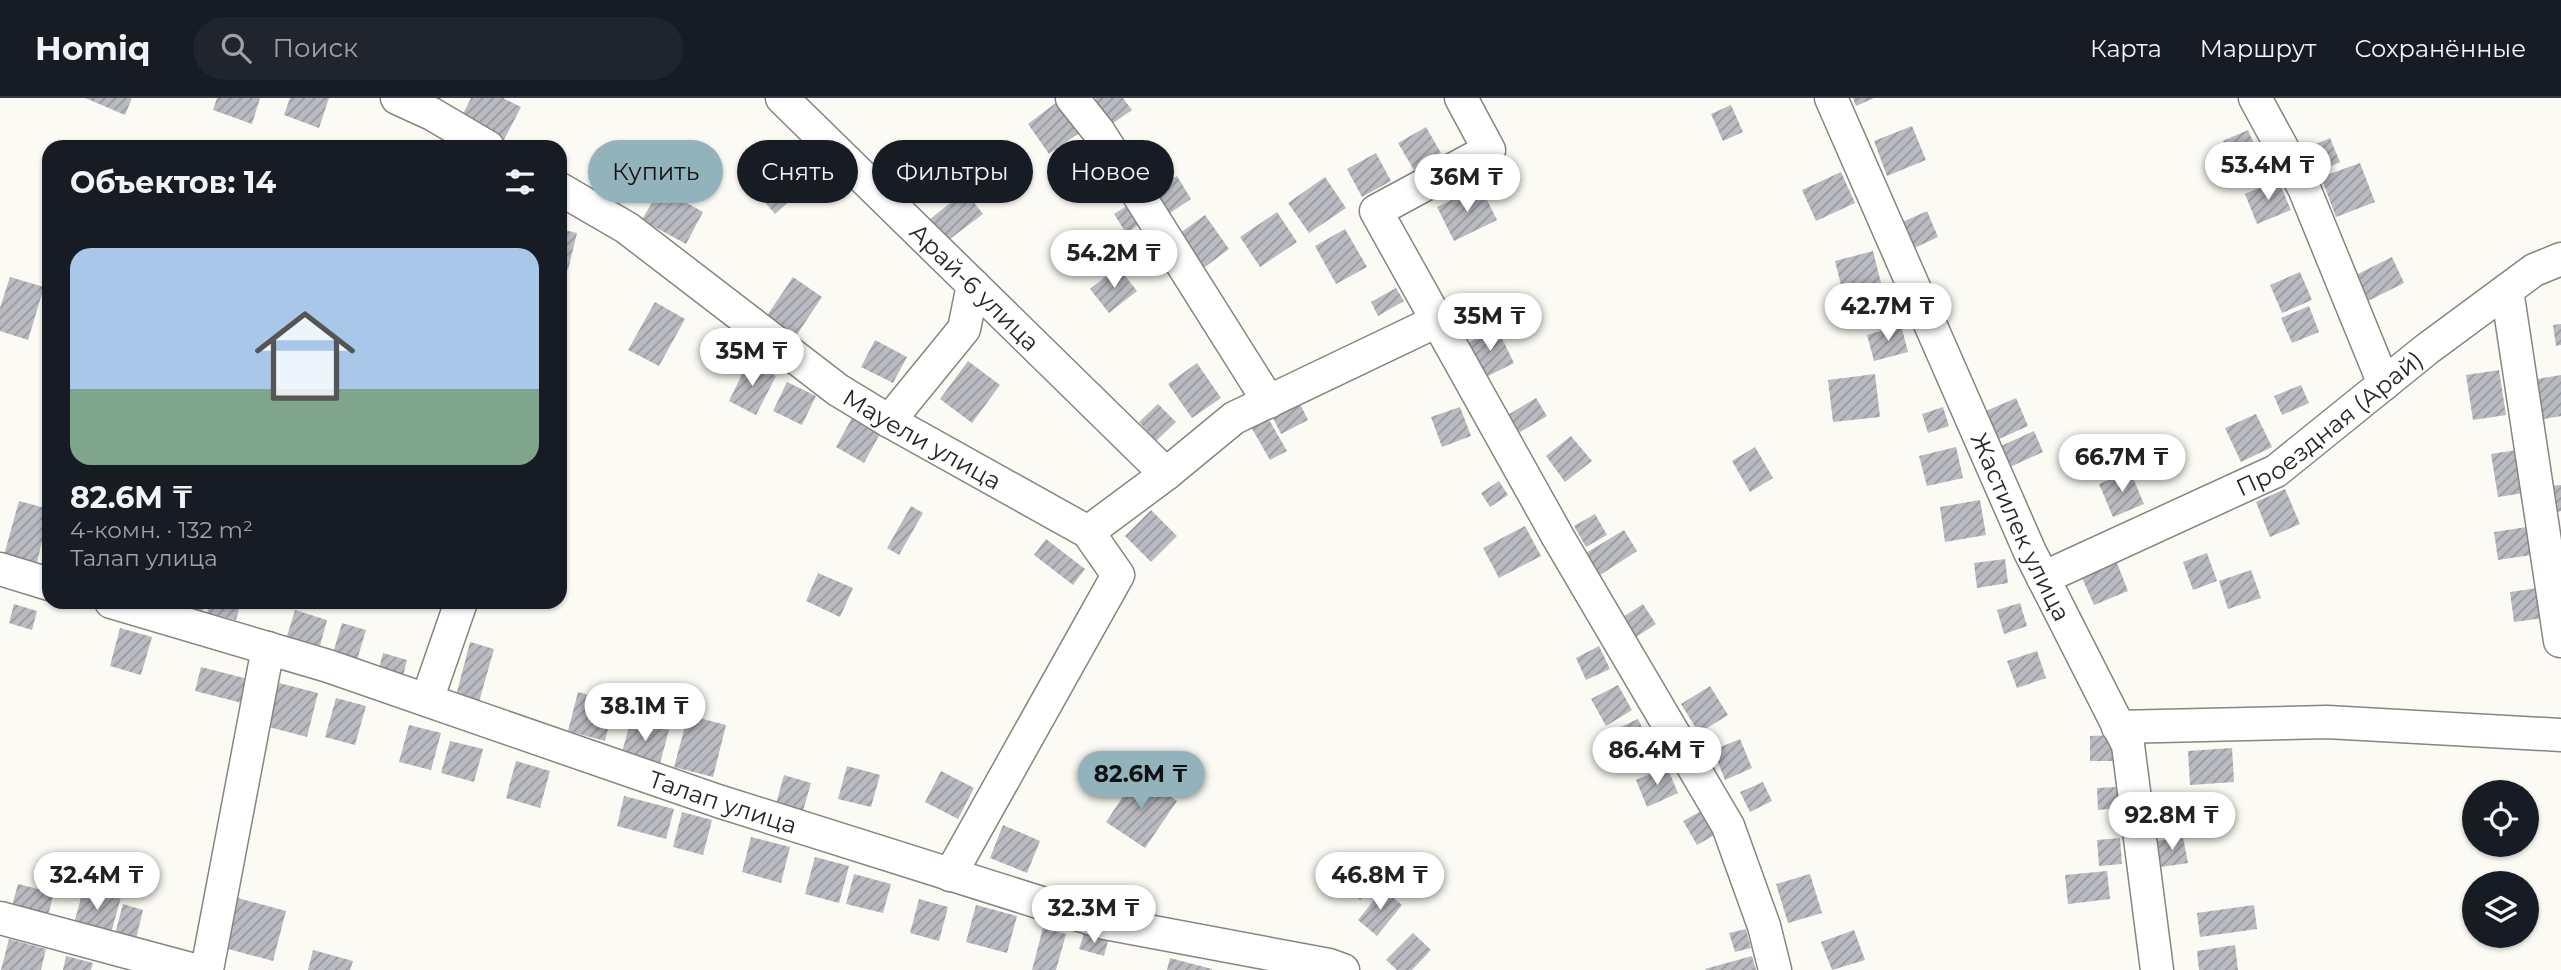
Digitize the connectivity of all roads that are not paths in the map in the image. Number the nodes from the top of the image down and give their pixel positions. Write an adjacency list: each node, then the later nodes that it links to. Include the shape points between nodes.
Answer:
1 (397, 98): 7 (street)
2 (782, 98): 10 (street, Арай-6 улица)
3 (1072, 98): 14 (street, via 1099,132)
4 (1461, 98): 12 (street, via 1489,150 1376,211)
5 (1831, 98): 19 (street, Жастилек улица)
6 (2255, 98): 13 (street, via 2304,188)
7 (476, 140)
8 (567, 193): 15 (street, Мауели улица, via 627,228 838,390)
9 (2561, 259): 11 (street, Проездная (Арай), via 2534,270)
10 (972, 285): 15 (street, via 964,329); 16 (street, Арай-6 улица)
11 (2507, 290): 13 (street, Проездная (Арай)); 23 (street)
12 (1437, 321): 14 (street); 33 (street, via 1728,826)
13 (2384, 384): 19 (street, Проездная (Арай), via 2276,471)
14 (1269, 402): 16 (street, via 1234,418)
15 (889, 421): 17 (street, Мауели улица)
16 (1166, 474): 17 (street)
17 (1088, 532): 28 (street, via 1118,575)
18 (0, 569): 20 (street)
19 (2043, 578): 26 (street, Жастилек улица)
20 (42, 582)
21 (135, 609): 24 (street, Талап улица)
22 (459, 609): 25 (street)
23 (2560, 641)
24 (268, 648): 25 (street, Талап улица); 31 (street)
25 (427, 700): 28 (street, Талап улица)
26 (2118, 727): 27 (street, via 2327,722); 34 (street, Жастилек улица, via 2128,745)
27 (2561, 735)
28 (950, 875): 32 (street, Талап улица, via 1105,923)
29 (0, 918): 30 (street)
30 (194, 970)
31 (207, 970)
32 (1343, 970)
33 (1775, 970)
34 (2157, 970)

